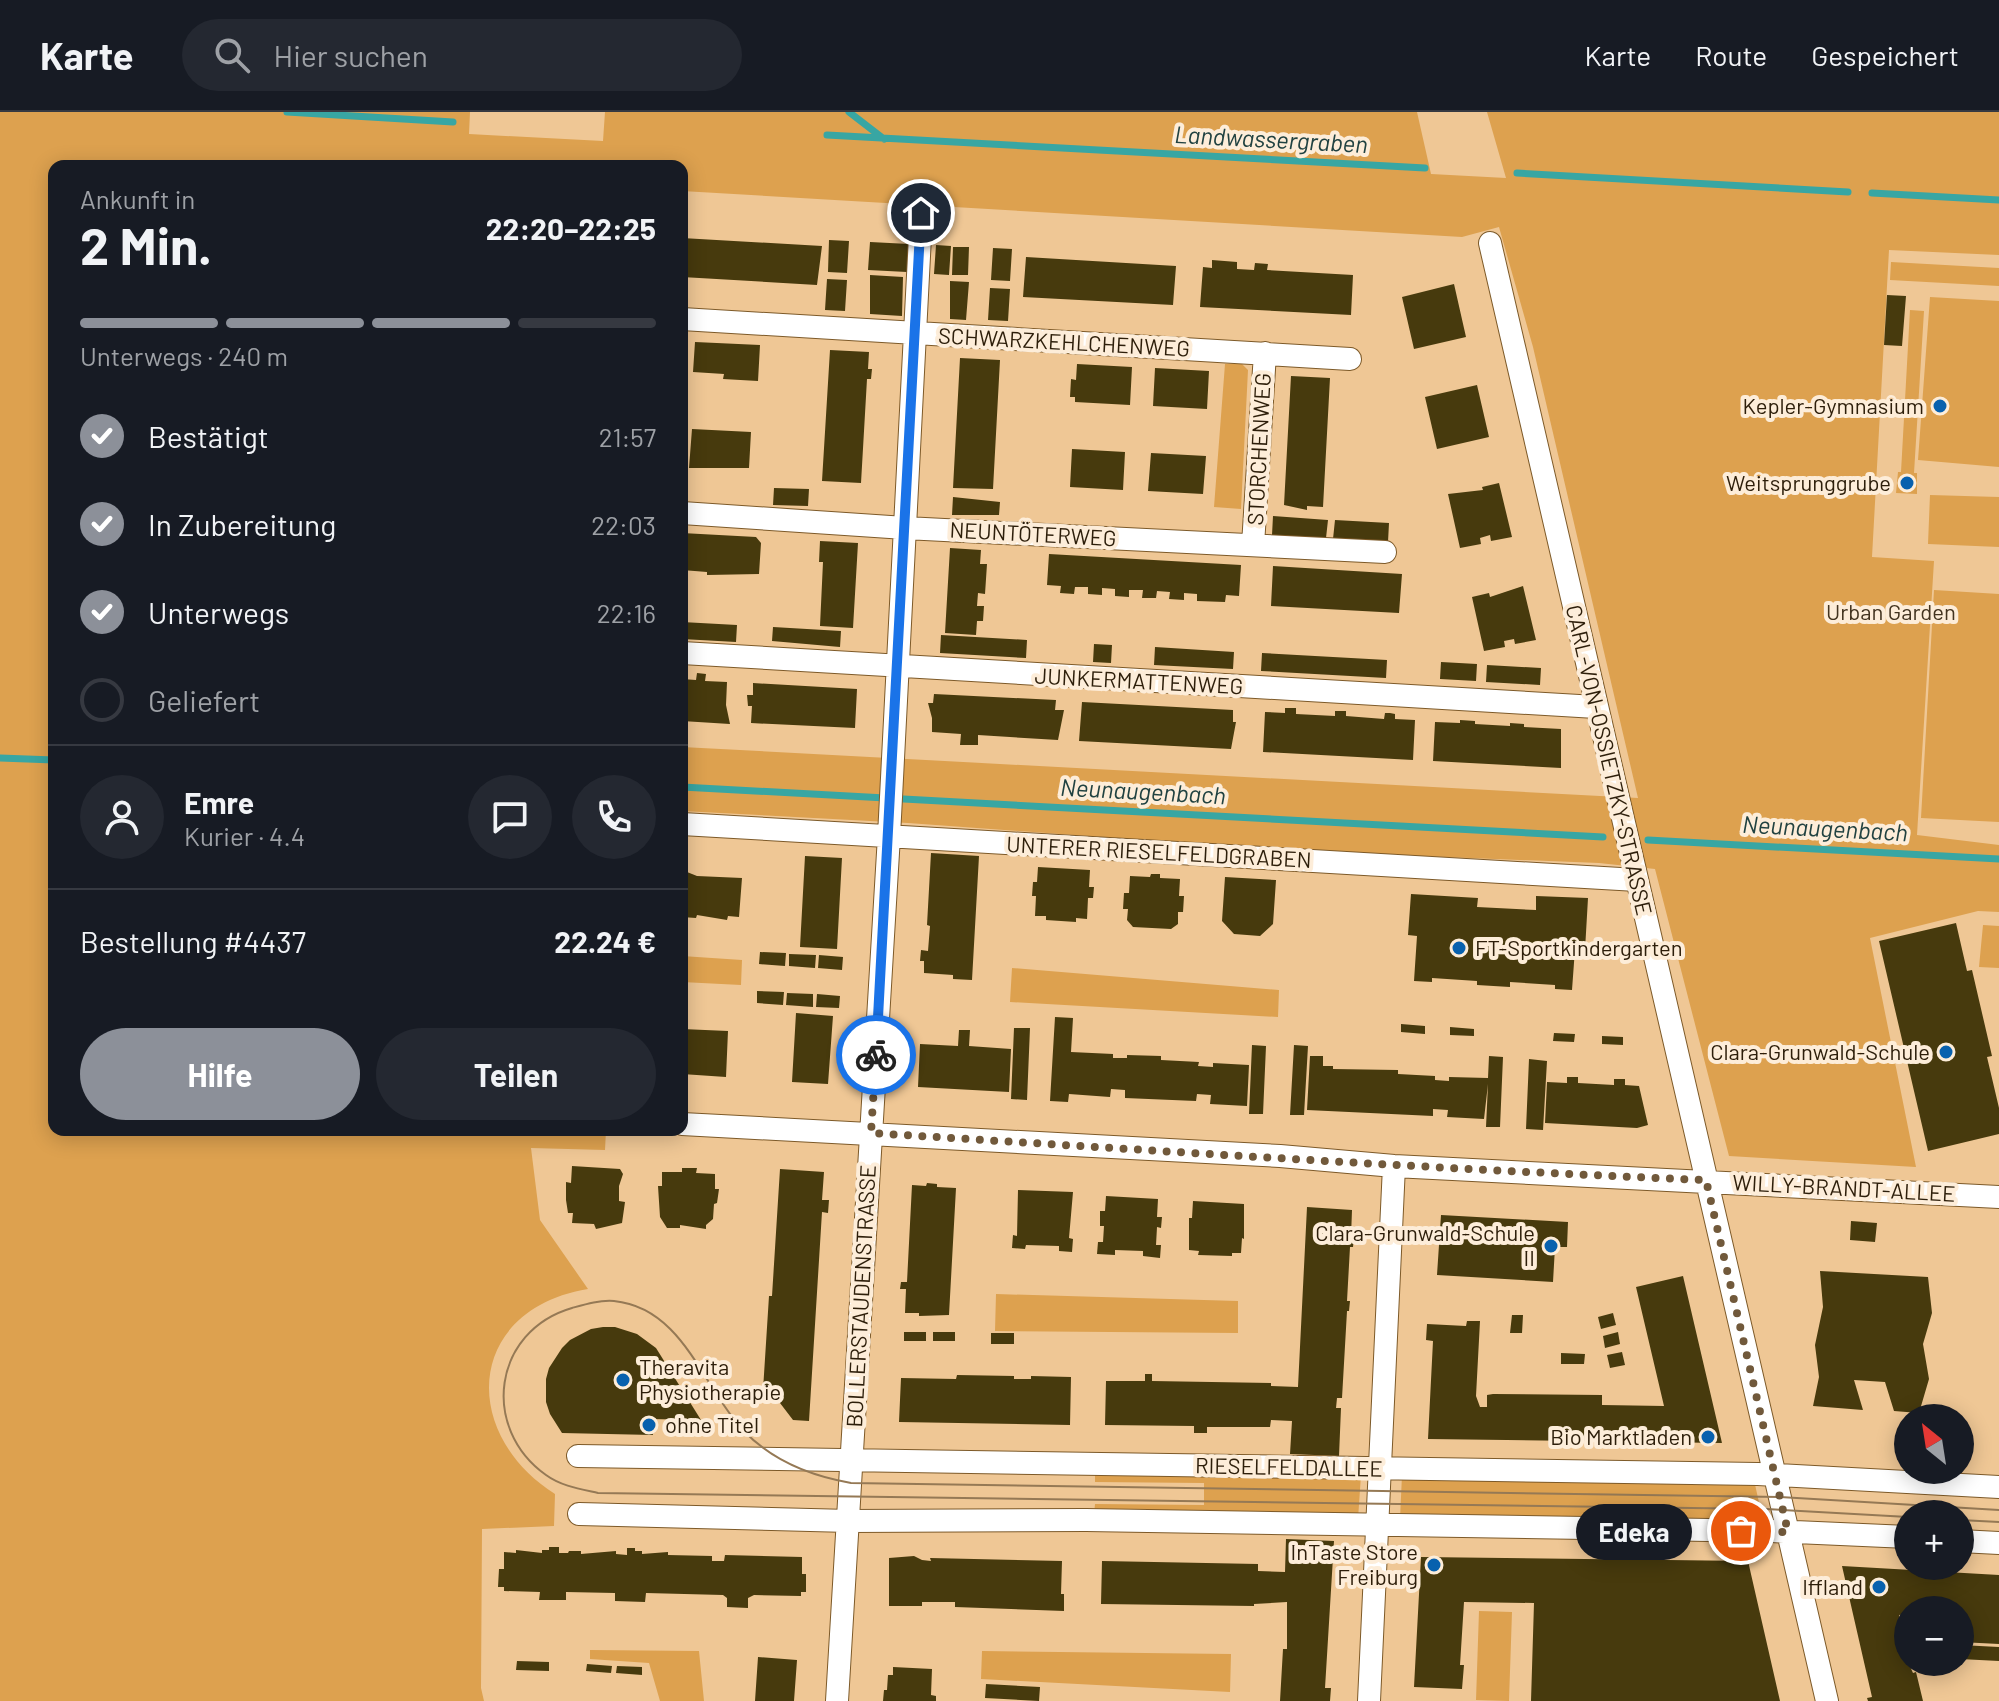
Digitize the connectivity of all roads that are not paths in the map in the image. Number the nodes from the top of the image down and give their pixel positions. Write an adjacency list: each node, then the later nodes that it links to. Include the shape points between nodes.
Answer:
1 (922, 198): 4 (street, BOLLERSTAUDENSTRASSE)
2 (1490, 243): 13 (street, CARL-VON-OSSIETZKY-STRASSE)
3 (688, 319): 4 (street, SCHWARZKEHLCHENWEG)
4 (915, 334): 5 (street, SCHWARZKEHLCHENWEG); 8 (street, BOLLERSTAUDENSTRASSE)
5 (1265, 353): 6 (street, SCHWARZKEHLCHENWEG); 9 (street, STORCHENWEG)
6 (1350, 359)
7 (688, 513): 8 (street, NEUNTÖTERWEG)
8 (905, 528): 9 (street, NEUNTÖTERWEG); 12 (street, BOLLERSTAUDENSTRASSE)
9 (1253, 545): 10 (street, NEUNTÖTERWEG)
10 (1385, 552)
11 (688, 653): 12 (street, JUNKERMATTENWEG)
12 (897, 667): 13 (street, JUNKERMATTENWEG); 15 (street, BOLLERSTAUDENSTRASSE)
13 (1596, 707): 16 (street, CARL-VON-OSSIETZKY-STRASSE)
14 (688, 824): 15 (street, UNTERER RIESELFELDGRABEN)
15 (889, 836): 16 (street, UNTERER RIESELFELDGRABEN); 18 (street, BOLLERSTAUDENSTRASSE)
16 (1637, 880): 20 (street, CARL-VON-OSSIETZKY-STRASSE)
17 (688, 1124): 18 (street, WILLY-BRANDT-ALLEE)
18 (871, 1133): 19 (street, WILLY-BRANDT-ALLEE); 23 (street, BOLLERSTAUDENSTRASSE)
19 (1394, 1166): 20 (street, WILLY-BRANDT-ALLEE); 25 (street)
20 (1706, 1180): 21 (street, WILLY-BRANDT-ALLEE); 24 (street, CARL-VON-OSSIETZKY-STRASSE)
21 (1999, 1197)
22 (578, 1456): 23 (street, RIESELFELDALLEE)
23 (851, 1459): 25 (street, RIESELFELDALLEE); 28 (street, BOLLERSTAUDENSTRASSE)
24 (1775, 1474): 25 (street, RIESELFELDALLEE); 26 (street, RIESELFELDALLEE); 29 (street, CARL-VON-OSSIETZKY-STRASSE)
25 (1381, 1480): 30 (street)
26 (1999, 1487)
27 (579, 1514): 28 (street)
28 (849, 1521): 30 (street); 34 (street, BOLLERSTAUDENSTRASSE)
29 (1786, 1521): 30 (street); 31 (street); 36 (street, CARL-VON-OSSIETZKY-STRASSE)
30 (1379, 1526): 35 (street)
31 (1894, 1535)
32 (1974, 1542): 33 (street)
33 (1999, 1543)
34 (837, 1701)
35 (1369, 1701)
36 (1827, 1701)

